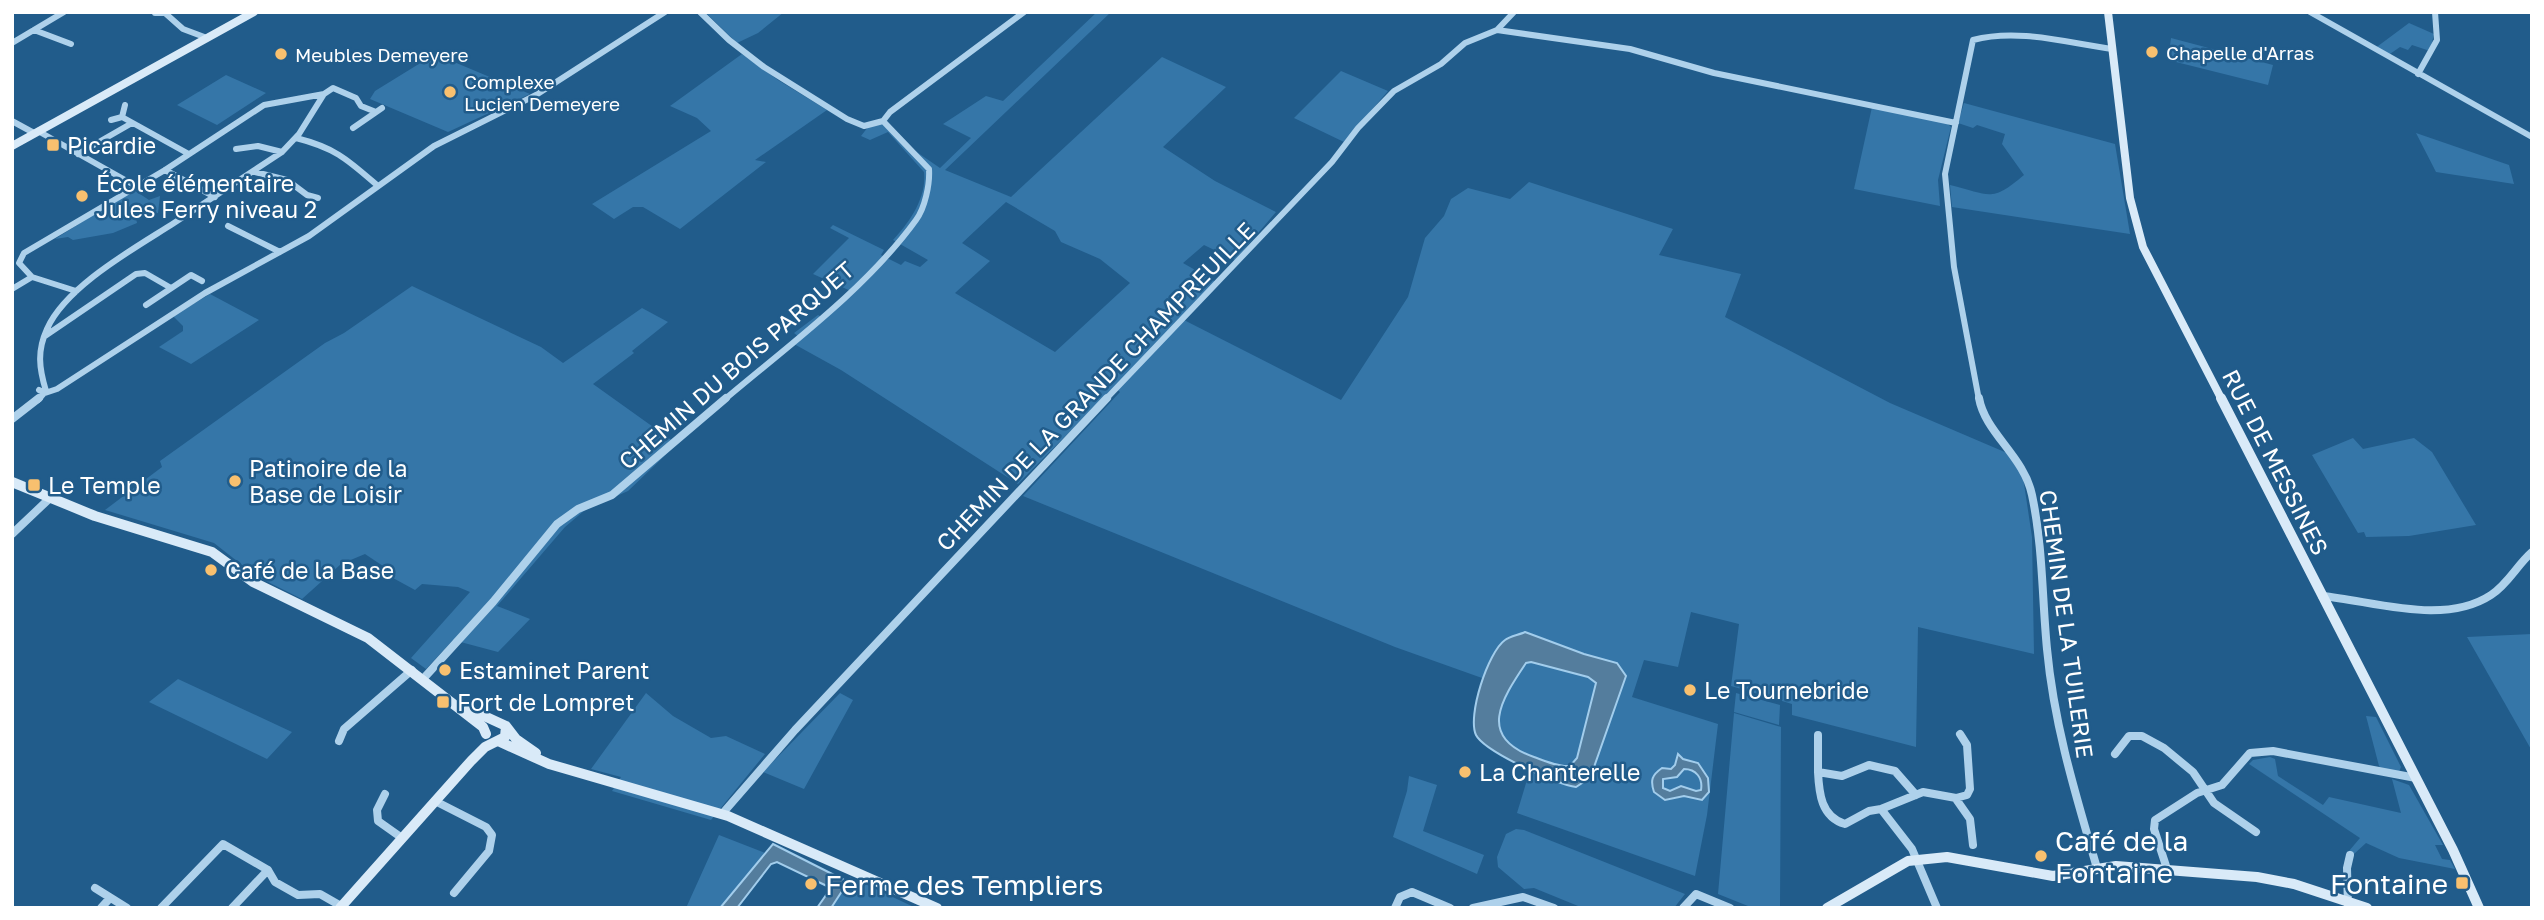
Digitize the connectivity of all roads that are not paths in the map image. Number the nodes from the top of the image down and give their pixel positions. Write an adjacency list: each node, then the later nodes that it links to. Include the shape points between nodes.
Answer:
1 (64, 12): 11 (street)
2 (254, 12): 13 (main road)
3 (665, 12): 38 (street, via 537,95 434,146)
4 (700, 12): 23 (street, via 771,72 852,122 864,126)
5 (1024, 12): 23 (street)
6 (1514, 12): 12 (street, CHEMIN DE LA GRANDE CHAMPREUILLE)
7 (2108, 12): 16 (main road, RUE DE MESSINES)
8 (2310, 12): 17 (street)
9 (2435, 12): 17 (street, via 2437,40)
10 (155, 13): 13 (street, via 168,15 183,29)
11 (34, 30): 14 (street); 15 (street)
12 (1497, 30): 24 (street, via 1630,49 1714,73); 77 (street, CHEMIN DE LA GRANDE CHAMPREUILLE, via 1461,46 1383,102 1332,163 970,541)
13 (207, 38): 27 (main road)
14 (12, 43)
15 (71, 44)
16 (2113, 49): 24 (street, CHEMIN DE LA TUILERIE, via 2025,37 1975,39); 58 (main road, RUE DE MESSINES, via 2130,198 2143,247)
17 (2418, 74): 28 (street)
18 (324, 94): 26 (street, via 333,88 356,98 361,106 379,110); 29 (street); 33 (street, via 267,104)
19 (125, 104): 20 (street)
20 (122, 117): 21 (street); 25 (street)
21 (111, 120)
22 (12, 121): 27 (street)
23 (883, 121): 60 (street, CHEMIN DU BOIS PARQUET, via 929,169 924,204 916,221 849,294 621,489 557,524)
24 (1956, 122): 83 (street, CHEMIN DE LA TUILERIE, via 1944,187 1978,399 1987,419 2023,467 2032,493 2062,748)
25 (132, 123): 33 (street); 34 (street)
26 (353, 128)
27 (36, 132): 30 (main road); 34 (street)
28 (2532, 137)
29 (296, 138): 32 (street); 38 (street, via 341,154)
30 (12, 146)
31 (236, 149): 32 (street, via 258,146)
32 (282, 152): 36 (street)
33 (187, 153): 35 (street)
34 (78, 154): 37 (street)
35 (164, 170): 37 (street); 39 (street)
36 (254, 172): 39 (street); 40 (street, via 286,179)
37 (134, 185): 43 (street, via 22,254 20,265)
38 (378, 186): 42 (street)
39 (215, 197): 47 (street)
40 (318, 198)
41 (228, 226): 42 (street)
42 (280, 253): 52 (street, via 200,296 70,381)
43 (32, 277): 46 (street); 47 (street)
44 (202, 281): 45 (street, via 191,275)
45 (171, 288): 49 (street); 50 (street, via 139,273)
46 (12, 289)
47 (76, 291): 48 (street)
48 (64, 304): 50 (street); 51 (street)
49 (146, 305)
50 (76, 309): 51 (street)
51 (44, 337): 52 (street, via 39,358)
52 (43, 387): 53 (street, via 33,405)
53 (15, 417)
54 (12, 482): 55 (main road)
55 (50, 498): 56 (street); 59 (main road, via 212,552 267,590 363,635)
56 (12, 534)
57 (2532, 552): 58 (street, via 2502,587 2463,608)
58 (2322, 596): 70 (main road, RUE DE MESSINES)
59 (412, 670): 60 (main road); 66 (street, via 347,726)
60 (423, 679): 61 (main road)
61 (447, 697): 62 (main road); 65 (main road)
62 (503, 725): 65 (main road, via 507,734); 68 (main road, via 523,744)
63 (1960, 734): 74 (street, via 1966,745 1970,789)
64 (1818, 735): 69 (street)
65 (491, 739): 68 (main road); 75 (main road)
66 (339, 741)
67 (2115, 754): 71 (street, via 2129,736 2142,736 2189,769)
68 (564, 768): 77 (main road)
69 (1818, 772): 73 (street, via 1842,776 1871,765 1895,771); 76 (street, via 1819,800 1835,821 1845,824)
70 (2416, 778): 71 (street, via 2262,750 2247,755 2222,785); 105 (main road, RUE DE MESSINES)
71 (2205, 791): 78 (street, via 2214,803); 84 (street, via 2155,820)
72 (385, 794): 79 (street, via 377,819)
73 (1916, 795): 74 (street, via 1925,792); 76 (street)
74 (1955, 799): 80 (street, via 1970,819)
75 (435, 801): 79 (main road); 87 (street, via 486,827 492,835 489,851)
76 (1881, 809): 82 (street)
77 (722, 814): 95 (main road)
78 (2256, 832)
79 (402, 838): 90 (main road)
80 (1973, 845)
81 (2350, 855): 89 (street)
82 (1917, 859): 83 (main road, via 1960,858 2053,876); 102 (main road); 103 (street)
83 (2097, 868): 84 (main road)
84 (2167, 869): 89 (main road, via 2265,878)
85 (268, 870): 90 (street, via 275,882 298,895 320,894); 93 (street, via 223,844); 94 (street)
86 (95, 888): 88 (street)
87 (454, 893)
88 (110, 898): 91 (street); 92 (street)
89 (2348, 904): 104 (main road)
90 (340, 907)
91 (101, 908)
92 (127, 908)
93 (160, 908)
94 (232, 908)
95 (937, 908)
96 (1395, 908): 97 (street, via 1400,897 1412,892)
97 (1450, 908)
98 (1473, 908): 99 (street, via 1523,897)
99 (1554, 908)
100 (1683, 908): 101 (street, via 1696,894)
101 (1730, 908)
102 (1827, 908)
103 (1937, 908)
104 (2367, 908)
105 (2479, 908)

